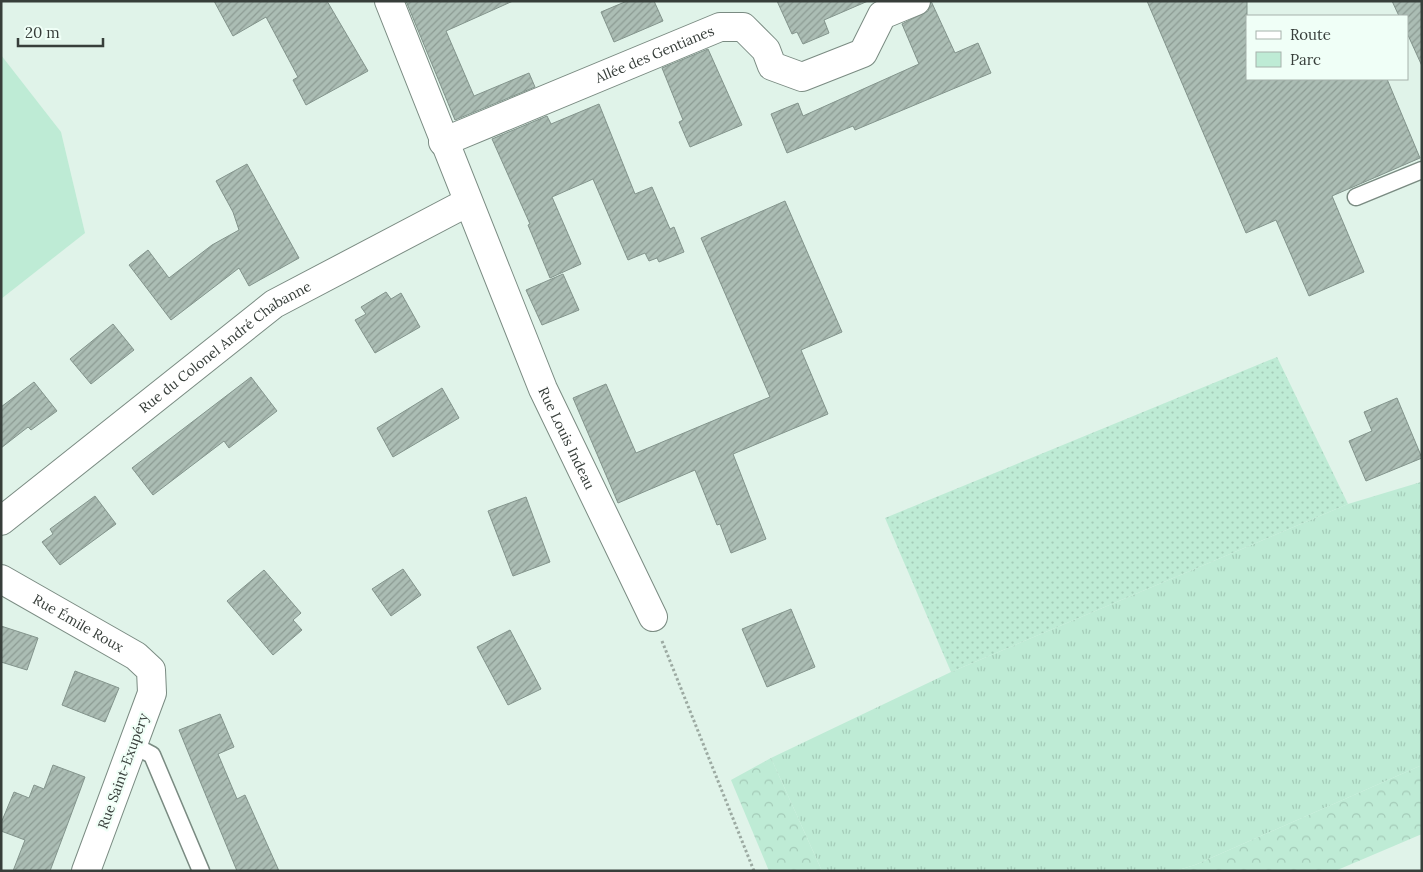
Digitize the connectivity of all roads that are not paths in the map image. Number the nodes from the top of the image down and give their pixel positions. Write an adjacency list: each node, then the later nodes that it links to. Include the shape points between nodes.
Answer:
1 (389, 1): 3 (street, Rue Louis Indeau)
2 (916, 1): 3 (street, Allée des Gentianes, via 882,15 863,52 802,76 772,66 766,50 743,27 720,27)
3 (443, 142): 6 (street, Rue Louis Indeau)
4 (1422, 170): 5 (lane)
5 (1356, 197)
6 (468, 202): 7 (street, Rue du Colonel André Chabanne, via 274,304); 9 (street, Rue Louis Indeau, via 543,389)
7 (1, 521)
8 (1, 579): 10 (street, Rue Émile Roux, via 136,656)
9 (653, 617)
10 (151, 670): 11 (street, Rue Saint-Exupéry, via 152,693)
11 (133, 745): 12 (street, Rue Saint-Exupéry); 13 (lane, via 152,755)
12 (86, 871)
13 (200, 871)

